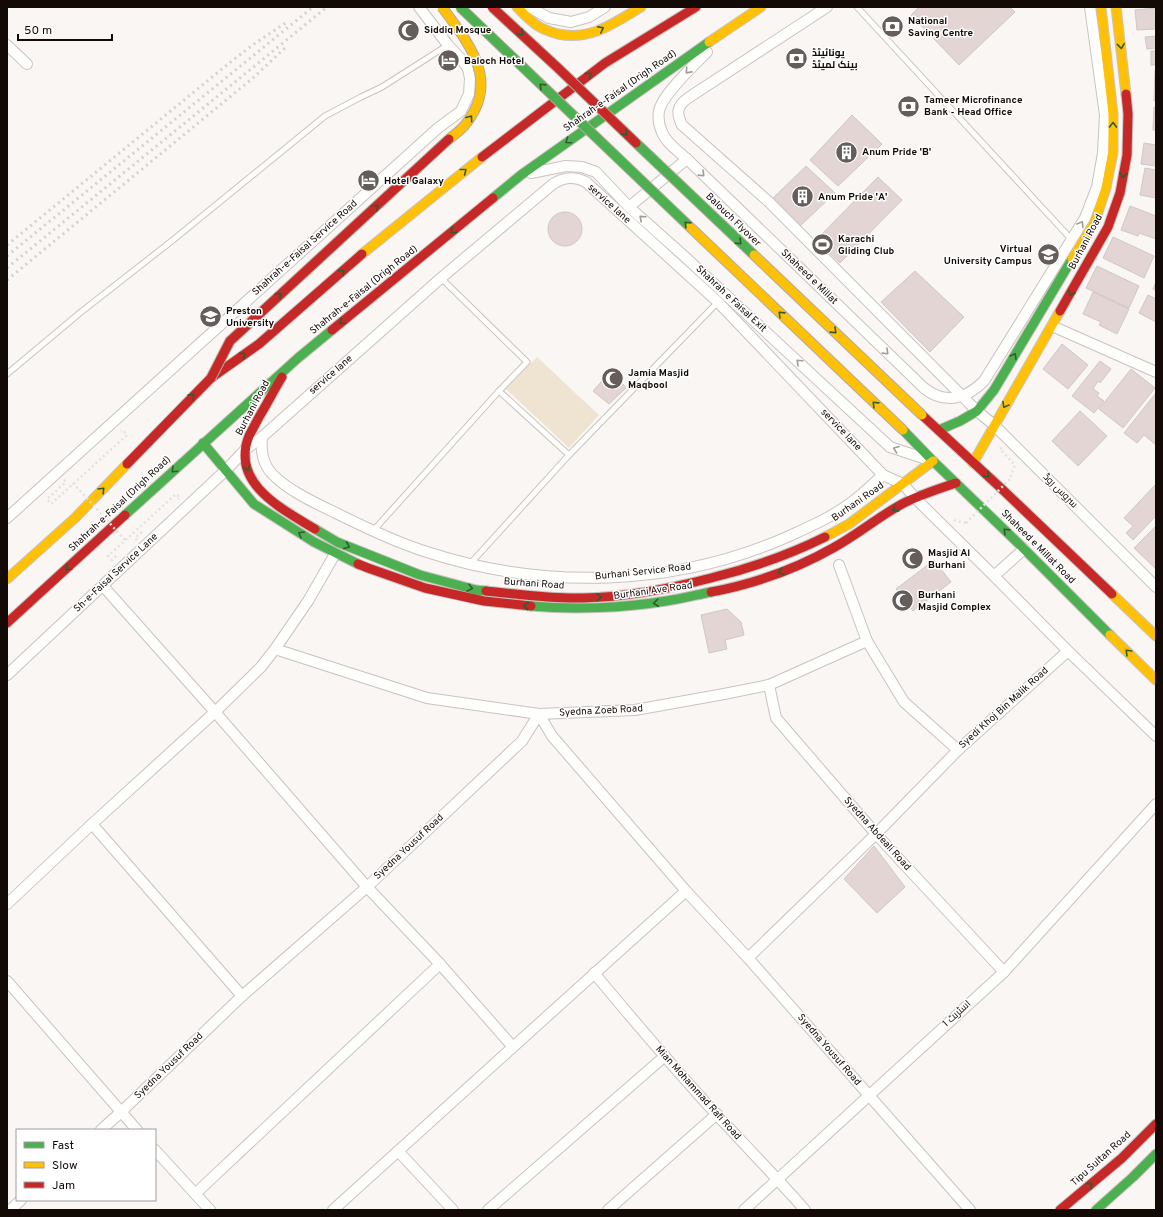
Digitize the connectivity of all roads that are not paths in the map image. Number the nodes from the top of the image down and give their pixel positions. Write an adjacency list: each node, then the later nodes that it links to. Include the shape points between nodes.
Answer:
1 (419, 7): 18 (street, Shahrah-e-Faisal Service Road)
2 (442, 7): 30 (main road, one-way to 2, bridge, via 230,341 474,114 480,100 481,71 471,48)
3 (460, 7): 41 (main road, Shaheed e Millat Road, one-way to 3, bridge)
4 (492, 7): 35 (main road, Balouch Flyover, one-way to 35, bridge)
5 (516, 7): 8 (main road, one-way to 8, via 547,31 575,36 599,31)
6 (530, 7): 7 (street, via 549,18 571,22 589,17)
7 (604, 7)
8 (641, 7)
9 (696, 7): 30 (main road, Shahrah-e-Faisal (Drigh Road), one-way to 9, via 259,344 368,249 467,168 604,63)
10 (761, 7): 16 (main road, Shahrah-e-Faisal (Drigh Road))
11 (827, 7): 32 (street, via 688,98 680,107 679,118 682,125 769,202)
12 (857, 7): 23 (lane)
13 (1090, 7): 23 (street, one-way to 13, via 1085,218 1097,187 1104,153 1105,115)
14 (1101, 7): 33 (main road, Burhani Road, one-way to 14, via 994,390 1095,221 1106,188 1113,152 1113,114)
15 (1116, 7): 26 (main road, Burhani Road, one-way to 26, via 1128,114 1127,155 1120,192 1108,227)
16 (735, 24): 20 (street, Shaheed e Millat, one-way to 20, via 691,68 659,110 658,123 662,134); 21 (main road, Shahrah-e-Faisal (Drigh Road), one-way to 21)
17 (7, 45): 19 (street)
18 (448, 45): 29 (lane, via 382,87 325,116); 48 (street, Shahrah-e-Faisal Service Road, via 463,61 470,78 469,94 461,111 438,128)
19 (27, 64)
20 (687, 159): 22 (street); 32 (street, Shaheed e Millat, one-way to 32, via 924,388 939,398)
21 (521, 175): 22 (street, Shahrah e Faisal Exit, via 566,166 582,166 596,172); 27 (main road, Shahrah-e-Faisal (Drigh Road), one-way to 27)
22 (629, 207): 41 (street, Shahrah e Faisal Exit, one-way to 22, via 890,447)
23 (1072, 240): 32 (street, via 984,381)
24 (441, 278): 25 (street, service lane, via 553,184 566,178 574,178 586,182); 31 (lane, via 527,362); 36 (street, service lane)
25 (718, 302): 40 (lane); 44 (street, service lane)
26 (1052, 326): 28 (street); 34 (main road, Burhani Road, one-way to 34)
27 (286, 369): 37 (main road, Shahrah-e-Faisal (Drigh Road)); 39 (main road, Burhani Road, via 249,436)
28 (1156, 372)
29 (7, 374)
30 (211, 378): 56 (main road, Shahrah-e-Faisal (Drigh Road), one-way to 30, via 75,518)
31 (499, 391): 40 (lane); 50 (lane)
32 (963, 396): 33 (street, سروس روڈ)
33 (977, 411): 34 (street, سروس روڈ); 35 (main road, Burhani Road)
34 (994, 425): 42 (main road, Burhani Road); 58 (street, سروس روڈ)
35 (939, 430): 38 (main road, Balouch Flyover)
36 (262, 436): 39 (street, service lane); 50 (street, Burhani Service Road, via 261,448 266,466 281,482)
37 (203, 444): 43 (main road); 60 (main road, Shahrah-e-Faisal (Drigh Road), one-way to 60)
38 (958, 448): 42 (main road, Shaheed e Millat Road)
39 (245, 450): 43 (street, Sh-e-Faisal Service Lane); 46 (main road, Burhani Road, one-way to 46, via 247,470 263,494 337,542 420,575 469,588 545,597 582,598 657,591 747,569 803,548 831,534 849,524)
40 (570, 455): 53 (lane)
41 (933, 461): 45 (main road, Shaheed e Millat Road); 46 (main road, Burhani Road)
42 (973, 463): 49 (main road, Shaheed e Millat Road, one-way to 49)
43 (226, 470): 52 (main road, one-way to 43, via 255,505); 57 (street, Sh-e-Faisal Service Lane)
44 (883, 475): 46 (street, service lane); 53 (street, Burhani Service Road, via 852,502 801,531 744,554 695,567 613,578 580,578 538,575)
45 (956, 483): 47 (main road, Burhani Ave Road); 51 (main road, Shaheed e Millat Road, one-way to 45)
46 (903, 484): 47 (street, service lane)
47 (915, 498): 52 (main road, Burhani Ave Road, one-way to 52, via 832,549 785,571 751,583 660,603 582,608 474,600 414,585); 55 (street, service lane)
48 (7, 518)
49 (1043, 528): 61 (main road, Shaheed e Millat Road); 63 (main road, via 1048,541)
50 (373, 531): 53 (street, Burhani Service Road, via 428,552)
51 (1021, 545): 55 (street); 59 (main road, via 1035,549); 67 (main road, Shaheed e Millat Road, one-way to 51)
52 (335, 554): 64 (street, via 308,601)
53 (470, 564)
54 (839, 565): 62 (street)
55 (994, 576): 65 (street, service lane)
56 (7, 579)
57 (103, 586): 66 (street, Sh-e-Faisal Service Lane); 69 (street)
58 (1156, 587)
59 (1085, 597)
60 (7, 623)
61 (1156, 636)
62 (867, 641): 68 (street, Syedna Zoeb Road); 72 (street, Syedi Khoj Bin Malik Road, via 904,702)
63 (1156, 647)
64 (275, 649): 69 (street, via 261,667); 70 (street, Syedna Zoeb Road, via 427,698)
65 (1068, 651): 71 (street, service lane); 72 (street, Syedi Khoj Bin Malik Road)
66 (7, 676)
67 (1156, 680)
68 (769, 685): 70 (street, Syedna Zoeb Road, via 635,710); 75 (street, Syedna Abdeali Road, via 776,718)
69 (216, 712): 74 (street); 76 (street)
70 (539, 714): 76 (street, Syedna Yousuf Road, via 522,741); 77 (street, Syedna Yousuf Road, via 552,736)
71 (1156, 736)
72 (958, 750): 75 (street)
73 (1156, 804): 81 (street, اسٹریٹ 1)
74 (92, 824): 78 (street); 84 (street)
75 (876, 834): 79 (street); 81 (street, Syedna Abdeali Road)
76 (366, 887): 80 (street); 84 (street, Syedna Yousuf Road)
77 (686, 891): 79 (street, Syedna Yousuf Road); 82 (street)
78 (7, 904)
79 (748, 958): 87 (street, Syedna Yousuf Road)
80 (440, 964): 85 (street); 97 (street)
81 (1004, 972): 87 (street, اسٹریٹ 1)
82 (594, 974): 85 (street); 86 (street, Mian Mohammad Rafi Road)
83 (7, 982): 88 (street)
84 (242, 996): 88 (street, Syedna Yousuf Road)
85 (513, 1046): 94 (street)
86 (665, 1056): 89 (street, Mian Mohammad Rafi Road); 103 (street)
87 (869, 1096): 96 (street, اسٹریٹ 1); 107 (street, Syedna Yousuf Road)
88 (121, 1112): 91 (street, Syedna Yousuf Road); 92 (street)
89 (717, 1114): 96 (street, Mian Mohammad Rafi Road); 104 (street)
90 (1156, 1124): 108 (main road, Tipu Sultan Road, one-way to 90, via 1122,1158)
91 (102, 1129)
92 (136, 1129)
93 (156, 1151): 97 (street)
94 (398, 1151): 101 (street); 102 (street)
95 (1156, 1154): 109 (main road)
96 (778, 1180): 105 (street, اسٹریٹ 1); 106 (street, Mian Mohammad Rafi Road)
97 (195, 1194): 100 (street)
98 (20, 1201): 99 (street)
99 (10, 1210)
100 (210, 1210)
101 (333, 1210)
102 (453, 1210)
103 (488, 1210)
104 (608, 1210)
105 (744, 1210)
106 (805, 1210)
107 (970, 1210)
108 (1060, 1210)
109 (1096, 1210)

